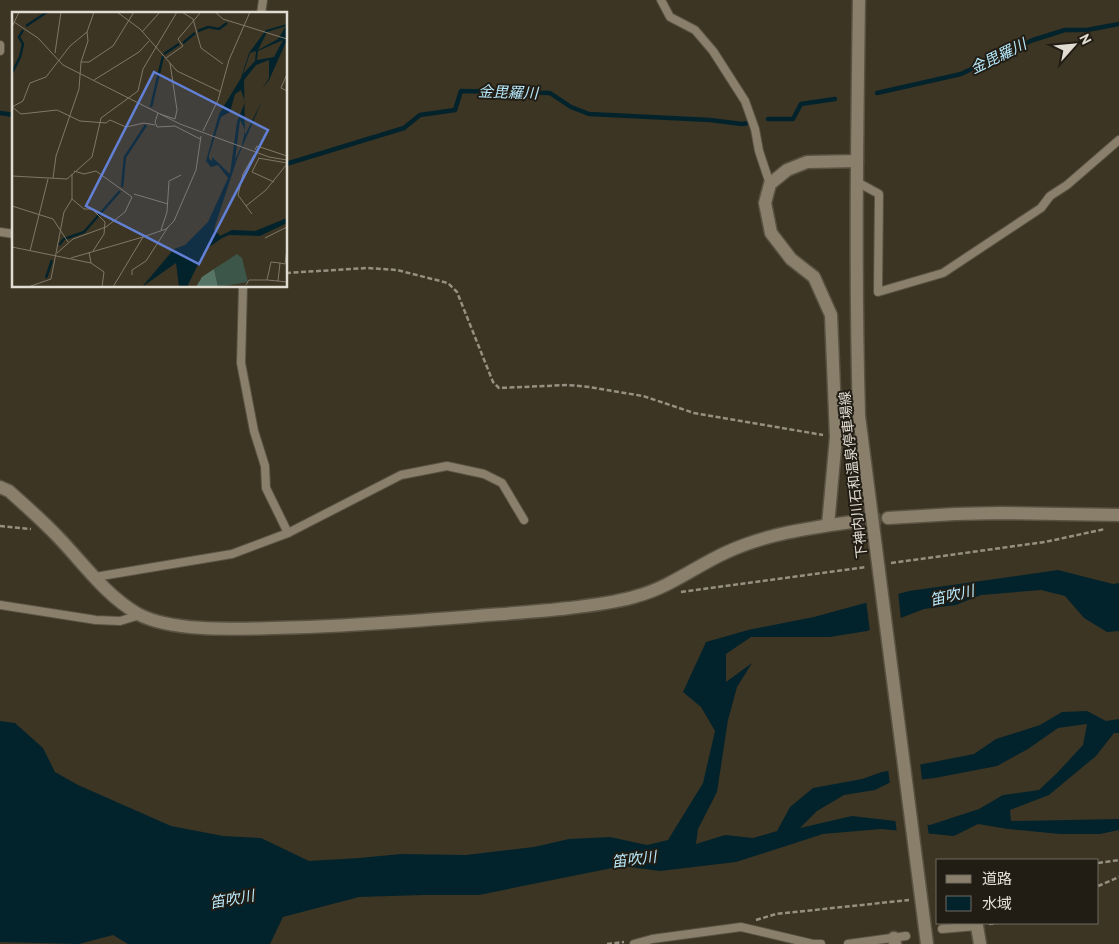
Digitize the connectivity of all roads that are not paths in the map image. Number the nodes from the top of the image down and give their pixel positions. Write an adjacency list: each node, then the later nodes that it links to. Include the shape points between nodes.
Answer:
1 (661, 0): 8 (lane, via 670,17 695,30 713,51 745,101)
2 (859, 0): 6 (main road, 下神内川石和温泉停車場線)
3 (0, 45): 4 (lane)
4 (0, 51)
5 (1119, 140): 7 (lane, via 1050,196 1041,208 943,273 878,292 879,194)
6 (857, 161): 7 (main road, 下神内川石和温泉停車場線); 8 (main road, via 807,162 787,170)
7 (857, 182): 26 (main road, 下神内川石和温泉停車場線, via 859,416 883,567)
8 (770, 184): 15 (main road, via 765,203 771,233 791,259 814,277 831,315 836,437)
9 (243, 288): 16 (lane, via 241,363 254,431 265,466 266,488)
10 (0, 487): 17 (main road, via 37,516)
11 (1119, 515): 12 (main road, via 1001,513)
12 (888, 518)
13 (524, 520): 16 (lane, via 502,483 484,474 447,466 402,475)
14 (851, 522): 15 (main road)
15 (828, 526): 19 (main road, via 770,536 726,552 668,585 638,596 585,606 383,624 233,629 165,624)
16 (288, 533): 17 (lane, via 232,554)
17 (94, 577): 19 (main road, via 119,602)
18 (0, 605): 19 (lane, via 96,620 120,621)
19 (140, 615)
20 (977, 926): 21 (lane); 27 (main road)
21 (942, 929)
22 (898, 939): 25 (lane)
23 (634, 944): 24 (lane, via 741,927)
24 (821, 944)
25 (848, 944)
26 (927, 944)
27 (980, 944)

